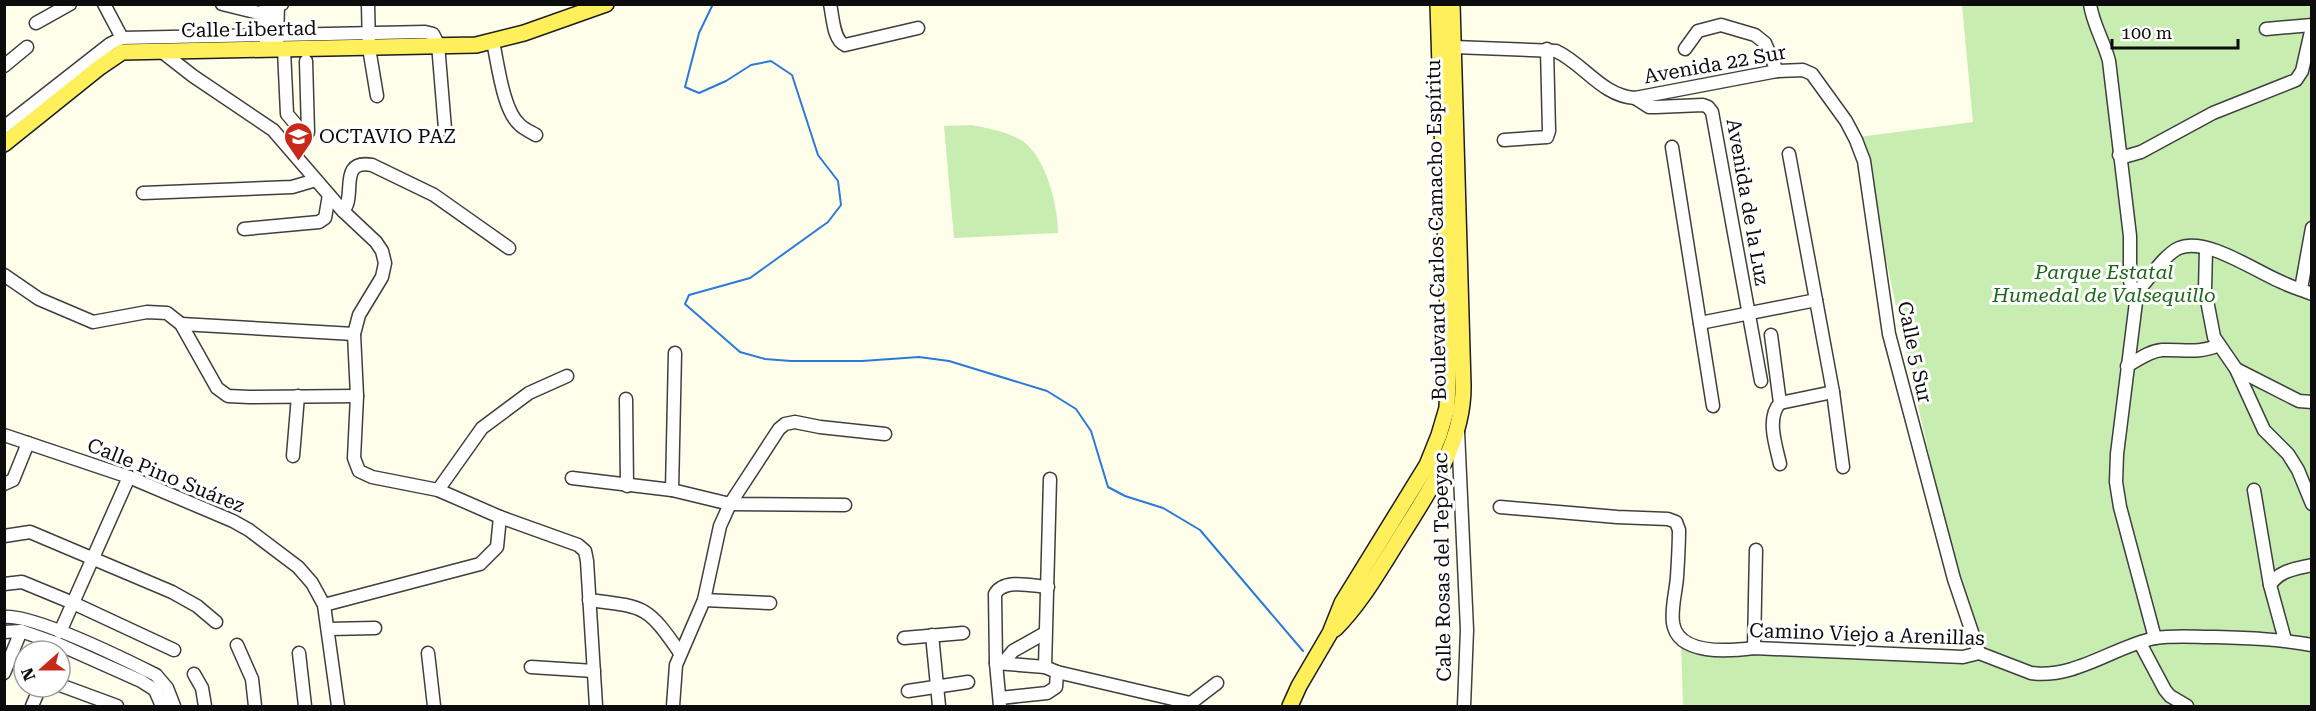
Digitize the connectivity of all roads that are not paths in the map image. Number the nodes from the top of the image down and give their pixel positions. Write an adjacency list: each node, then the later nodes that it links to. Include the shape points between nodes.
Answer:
1 (70, 4): 12 (street)
2 (104, 4): 19 (street)
3 (222, 4): 11 (street, via 252,12)
4 (368, 4): 16 (street)
5 (606, 4): 17 (main road, Calle Libertad)
6 (830, 4): 14 (street, via 839,42 845,45)
7 (1438, 4): 110 (main road, Boulevard Carlos Camacho Espíritu, via 1447,408 1427,465 1342,603)
8 (1452, 4): 21 (main road, Boulevard Carlos Camacho Espíritu)
9 (2091, 4): 39 (street, via 2093,23 2109,61)
10 (280, 5): 11 (street); 18 (street)
11 (266, 11): 18 (street)
12 (36, 23)
13 (2312, 26): 15 (street); 39 (street, via 2302,71 2296,80 2213,113 2141,152)
14 (918, 28)
15 (2266, 29)
16 (369, 41): 18 (main road, Calle Libertad); 20 (main road, Calle Libertad); 30 (street)
17 (492, 42): 20 (main road, Calle Libertad); 34 (street, via 512,115 519,125)
18 (274, 44): 19 (street); 25 (main road, Calle Libertad); 26 (street, via 287,114 304,134 308,132)
19 (125, 45): 25 (main road, Calle Libertad); 32 (street, via 110,44); 36 (main road)
20 (438, 45): 33 (street)
21 (1454, 46): 24 (street); 70 (main road, Boulevard Carlos Camacho Espíritu, via 1463,395)
22 (27, 47): 27 (street)
23 (1684, 49): 29 (street, via 1698,31 1721,25 1755,35 1765,43)
24 (1547, 50): 31 (street, Avenida de la Luz, via 1567,56 1610,92); 35 (street, via 1547,137)
25 (161, 51): 40 (street, via 273,130)
26 (306, 62)
27 (4, 66)
28 (1803, 70): 29 (street, Avenida 22 Sur); 128 (street, Calle 5 Sur, via 1812,74 1845,121 1864,161 1888,334 1951,567)
29 (1777, 72): 31 (street, Avenida 22 Sur)
30 (377, 96)
31 (1635, 98): 52 (street, Avenida de la Luz, via 1649,107 1703,105 1712,112)
32 (4, 127)
33 (445, 129)
34 (536, 135)
35 (1504, 140)
36 (4, 144)
37 (1672, 147): 53 (street)
38 (1789, 154): 51 (street)
39 (2119, 155): 50 (street)
40 (316, 180): 41 (street, via 292,187); 42 (street)
41 (143, 193)
42 (329, 195): 43 (street); 44 (street, via 325,218 319,222)
43 (343, 212): 46 (street, via 349,202 352,171 361,164 372,165 434,195); 55 (street, via 376,242 385,263 379,284 359,315)
44 (244, 229)
45 (2311, 231): 49 (street)
46 (509, 248)
47 (2206, 249): 49 (street); 50 (street, via 2179,248); 57 (street, via 2207,308)
48 (4, 275): 54 (street, via 39,299 93,321 159,311)
49 (2306, 291)
50 (2134, 295): 59 (street)
51 (1816, 300): 52 (street); 63 (street)
52 (1748, 314): 53 (street); 62 (street, Avenida de la Luz)
53 (1700, 322): 69 (street)
54 (181, 324): 55 (street); 64 (street, via 221,392 249,398)
55 (354, 334): 65 (street)
56 (1771, 335): 68 (street)
57 (2218, 345): 59 (street, via 2195,352 2161,350); 60 (street)
58 (675, 353): 83 (street)
59 (2127, 366): 113 (street, via 2116,482)
60 (2236, 369): 67 (street, via 2300,401); 86 (street, via 2264,430 2288,454)
61 (567, 376): 82 (street, via 529,393 482,428)
62 (1761, 381)
63 (1833, 392): 68 (street); 76 (street)
64 (298, 396): 65 (street); 74 (street)
65 (357, 396): 82 (street, via 354,458 359,471)
66 (626, 399): 81 (street)
67 (2312, 402)
68 (1780, 403): 75 (street, via 1774,408 1773,417)
69 (1713, 406)
70 (1458, 426): 110 (main road, Boulevard Carlos Camacho Espíritu, via 1445,461 1407,526 1353,610); 155 (street, Calle Rosas del Tepeyac, via 1467,630)
71 (885, 434): 85 (street, via 785,424)
72 (4, 435): 73 (street, Calle Pino Suárez)
73 (28, 443): 77 (street, Calle Pino Suárez); 80 (street, via 13,480)
74 (293, 456)
75 (1780, 464)
76 (1843, 467)
77 (129, 477): 92 (street); 101 (street, Calle Pino Suárez, via 249,530 298,567)
78 (572, 478): 81 (street)
79 (1050, 479): 96 (street)
80 (4, 484)
81 (627, 486): 83 (street)
82 (438, 490): 89 (street)
83 (672, 490): 85 (street)
84 (2254, 490): 95 (street)
85 (730, 504): 87 (street); 98 (street, via 720,526)
86 (2312, 504)
87 (845, 506)
88 (1500, 507): 122 (street, Camino Viejo a Arenillas, via 1676,522 1680,530 1673,621 1677,633 1688,643 1703,648)
89 (500, 517): 97 (street, via 585,551); 101 (street, via 497,547 480,564)
90 (4, 536): 92 (street, via 30,532)
91 (1756, 550): 122 (street)
92 (93, 558): 99 (street); 103 (street, via 185,598)
93 (2312, 565): 95 (street, via 2280,573)
94 (4, 584): 99 (street, via 22,582)
95 (2270, 585): 117 (street)
96 (1048, 587): 109 (street); 129 (street, via 1007,585 997,590)
97 (589, 600): 125 (street, via 627,605 649,613); 132 (street)
98 (704, 600): 100 (street); 125 (street)
99 (73, 603): 116 (street); 124 (street)
100 (770, 603)
101 (324, 605): 105 (street, Calle Pino Suárez)
102 (4, 617): 115 (street, via 17,617)
103 (216, 622)
104 (375, 628): 105 (street)
105 (328, 629): 149 (street, Calle Pino Suárez)
106 (21, 631): 107 (street); 114 (street); 134 (street)
107 (4, 632)
108 (963, 633): 111 (street)
109 (1045, 633): 129 (street); 131 (street)
110 (1330, 633): 154 (main road, Boulevard Carlos Camacho Espíritu)
111 (932, 635): 112 (street); 138 (street)
112 (904, 638)
113 (2155, 638): 117 (street, Camino Viejo a Arenillas); 118 (street, Camino Viejo a Arenillas)
114 (48, 639)
115 (53, 639)
116 (59, 639)
117 (2285, 640): 120 (street, Camino Viejo a Arenillas)
118 (2140, 643): 128 (street, Camino Viejo a Arenillas, via 2060,672 2040,675); 156 (street, via 2165,690)
119 (237, 645): 147 (street, via 252,679)
120 (2312, 645)
121 (72, 647): 145 (street, via 156,675)
122 (1754, 648): 128 (street, Camino Viejo a Arenillas, via 1964,657)
123 (72, 649): 144 (street, via 150,686)
124 (174, 650)
125 (680, 652): 152 (street)
126 (298, 653): 148 (street)
127 (428, 653): 150 (street)
128 (1979, 653)
129 (1000, 663): 131 (street); 141 (street)
130 (531, 667): 132 (street)
131 (1045, 667): 133 (street)
132 (594, 671): 151 (street)
133 (1057, 672): 141 (street, via 1056,687 1047,693); 142 (street)
134 (4, 673)
135 (194, 674): 146 (street)
136 (968, 682): 138 (street)
137 (1217, 683): 142 (street)
138 (937, 686): 140 (street); 153 (street)
139 (72, 689): 143 (street)
140 (908, 691)
141 (1000, 702)
142 (1189, 705)
143 (117, 706)
144 (162, 706)
145 (174, 706)
146 (206, 706)
147 (255, 706)
148 (305, 706)
149 (339, 706)
150 (434, 706)
151 (596, 706)
152 (673, 706)
153 (939, 706)
154 (1290, 706)
155 (1464, 706)
156 (2187, 706)

